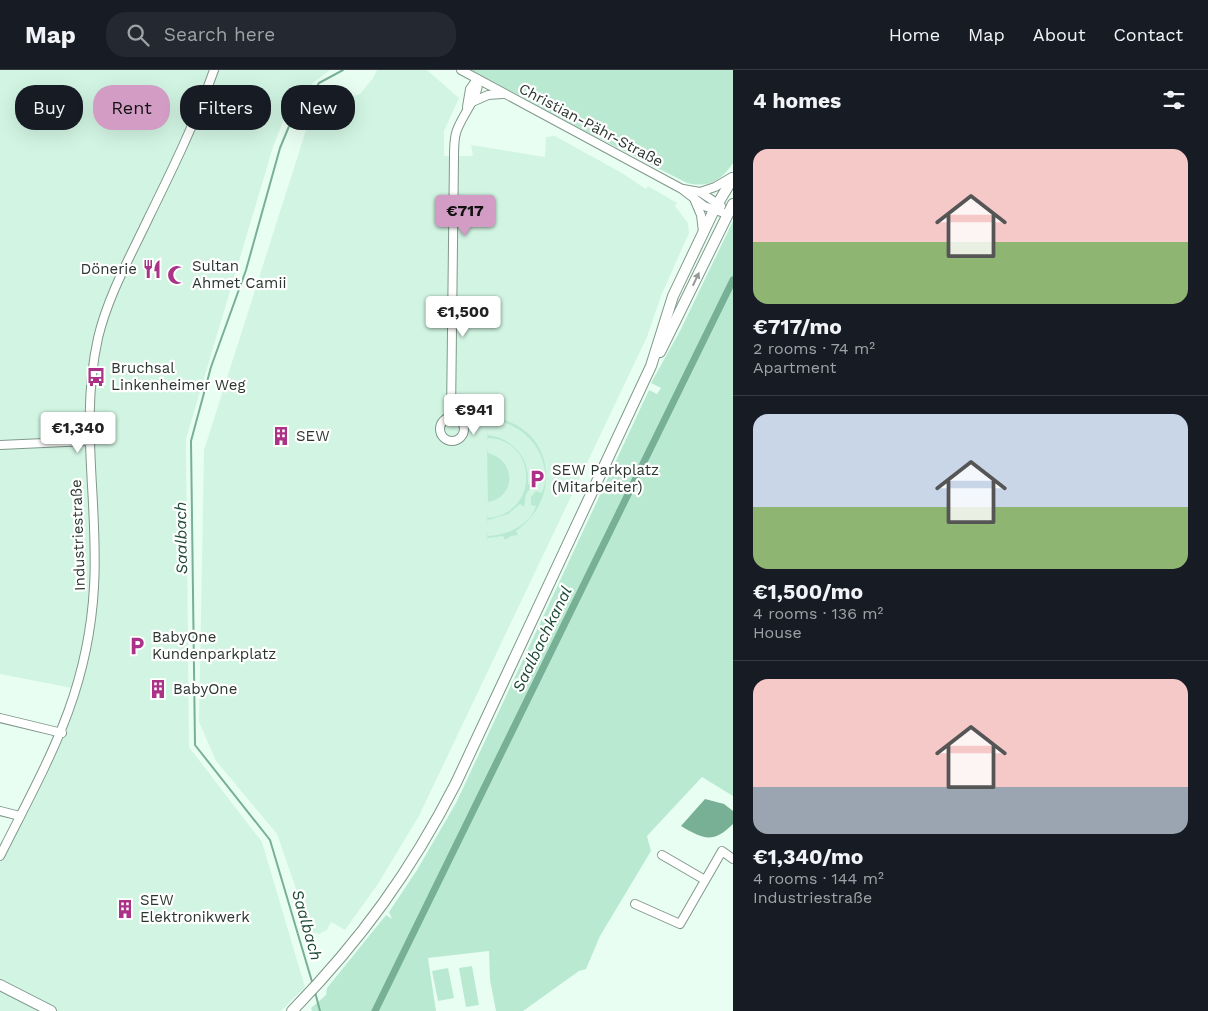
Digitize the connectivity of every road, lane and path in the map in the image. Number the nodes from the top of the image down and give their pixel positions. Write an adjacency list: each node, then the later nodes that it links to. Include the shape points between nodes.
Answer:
1 (214, 70): 16 (street, Industriestraße, via 185,142 106,312 92,372)
2 (461, 70): 3 (street, Christian-Pähr-Straße)
3 (477, 79): 4 (street, Christian-Pähr-Straße); 5 (street, via 478,87)
4 (504, 94): 5 (street, via 488,95); 7 (street, Christian-Pähr-Straße)
5 (469, 106): 15 (street, via 456,133 453,164)
6 (733, 177): 8 (street, via 715,188); 11 (main road)
7 (682, 189): 8 (street, Christian-Pähr-Straße); 9 (street, Christian-Pähr-Straße)
8 (700, 192): 11 (street, Christian-Pähr-Straße)
9 (694, 199): 11 (street, Christian-Pähr-Straße); 13 (street, via 701,215)
10 (733, 204): 12 (main road)
11 (716, 206): 12 (street, Christian-Pähr-Straße); 13 (main road)
12 (727, 214): 14 (main road, one-way to 12)
13 (703, 232): 14 (main road, via 673,296)
14 (651, 366): 29 (main road, via 434,826 369,925)
15 (452, 416)
16 (88, 441): 17 (street); 19 (street, Industriestraße, via 95,563 92,616 80,678)
17 (0, 445)
18 (0, 718): 19 (street)
19 (62, 733): 21 (street, Industriestraße)
20 (0, 811): 21 (street)
21 (20, 816): 23 (street, Industriestraße)
22 (662, 855): 25 (street)
23 (0, 856)
24 (733, 860): 25 (street, via 722,851)
25 (705, 880): 26 (street, via 680,924)
26 (635, 904)
27 (0, 985): 28 (main road)
28 (51, 1011)
29 (292, 1011)

